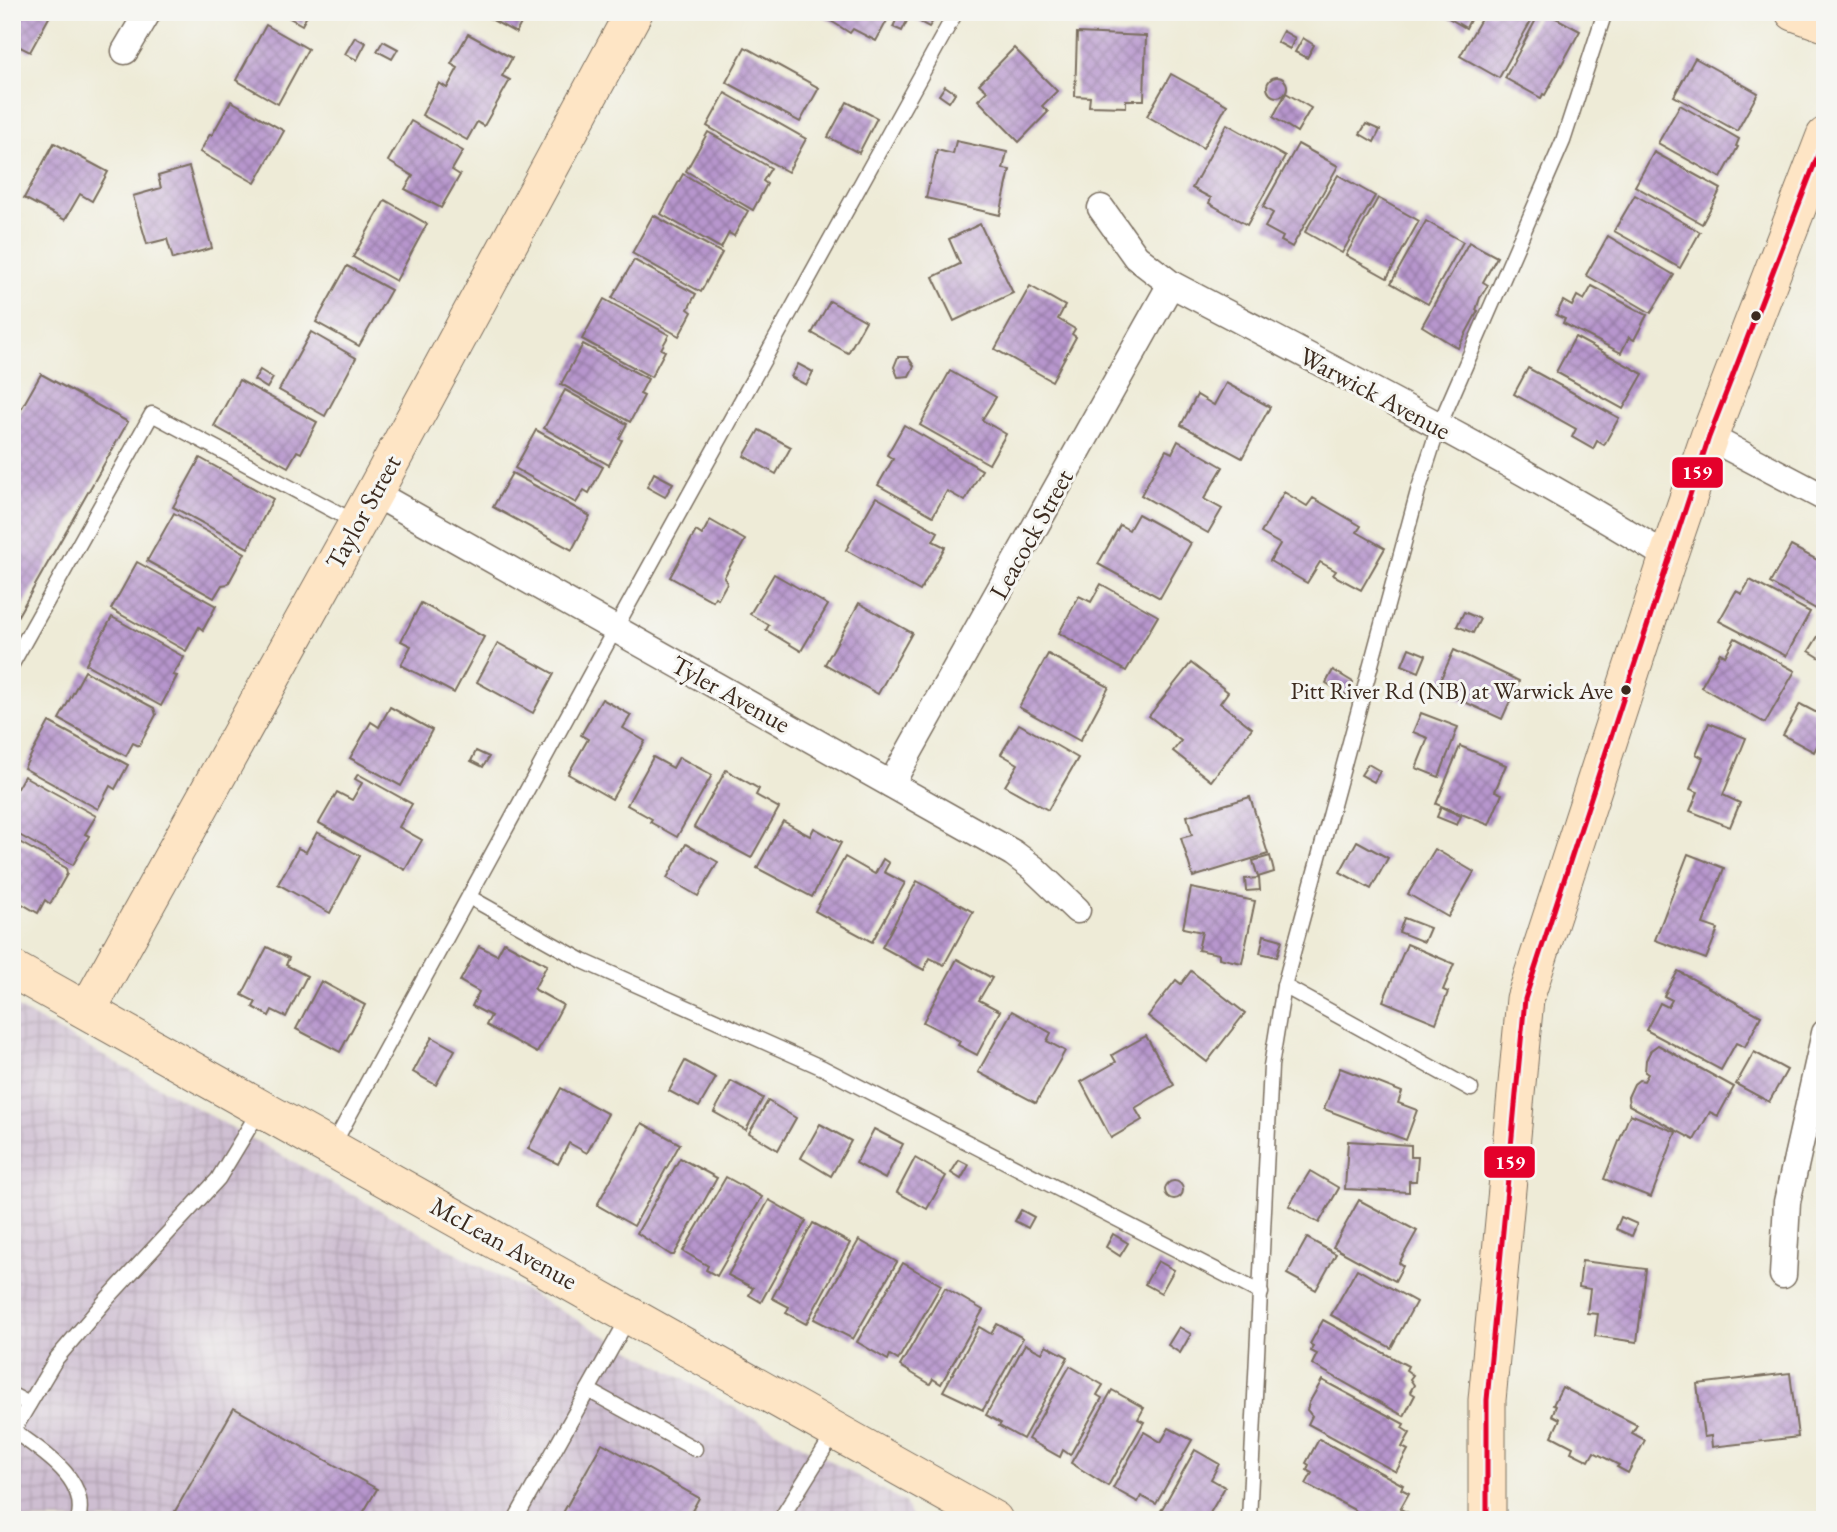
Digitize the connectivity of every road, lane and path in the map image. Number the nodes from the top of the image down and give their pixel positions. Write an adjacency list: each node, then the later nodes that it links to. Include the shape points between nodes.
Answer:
1 (148, 12): 7 (street)
2 (634, 12): 14 (main road, Taylor Street)
3 (956, 12): 16 (lane)
4 (1605, 12): 11 (lane, via 1563,141)
5 (1794, 12): 6 (main road)
6 (1825, 23)
7 (125, 51)
8 (1825, 136): 12 (main road)
9 (1101, 208): 10 (street, Warwick Avenue, via 1136,257)
10 (1171, 284): 11 (street, Warwick Avenue); 18 (street, Leacock Street)
11 (1439, 426): 15 (street, Warwick Avenue); 22 (lane)
12 (1709, 437): 13 (street); 15 (main road)
13 (1825, 498)
14 (365, 508): 16 (street, Tyler Avenue); 17 (lane, via 152,414); 23 (main road, Taylor Street)
15 (1668, 557): 42 (main road, via 1525,999 1487,1400)
16 (615, 629): 18 (street, Tyler Avenue); 19 (lane)
17 (12, 664)
18 (891, 784): 20 (street, Tyler Avenue, via 1013,853)
19 (469, 897): 27 (lane); 29 (lane, via 583,961 823,1068)
20 (1077, 909)
21 (12, 968): 23 (main road, McLean Avenue)
22 (1284, 986): 25 (lane); 29 (lane, via 1271,1066)
23 (88, 1009): 26 (main road, McLean Avenue)
24 (1825, 1033): 28 (street, via 1787,1202)
25 (1471, 1089)
26 (261, 1107): 27 (main road, McLean Avenue); 33 (lane, via 218,1179 56,1359)
27 (332, 1147): 30 (main road, McLean Avenue)
28 (1783, 1275)
29 (1261, 1293): 41 (lane)
30 (631, 1314): 31 (lane); 34 (main road, McLean Avenue)
31 (588, 1390): 36 (lane); 38 (lane)
32 (12, 1395): 33 (lane)
33 (29, 1404): 35 (lane)
34 (836, 1430): 39 (lane); 40 (main road, McLean Avenue)
35 (13, 1432): 37 (lane, via 57,1463 74,1486 82,1508)
36 (695, 1449)
37 (78, 1520)
38 (515, 1520)
39 (780, 1520)
40 (994, 1520)
41 (1249, 1520)
42 (1487, 1520)

